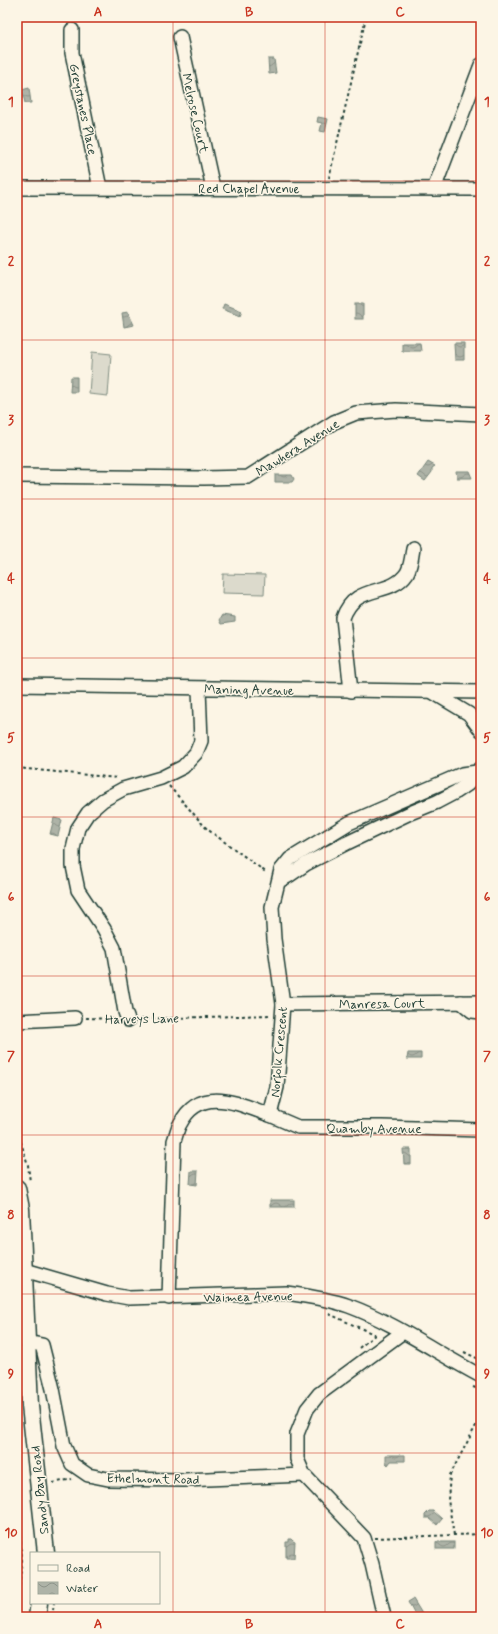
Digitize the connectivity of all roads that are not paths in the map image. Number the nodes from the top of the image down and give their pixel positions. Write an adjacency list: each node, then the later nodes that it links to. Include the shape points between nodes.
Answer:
1 (72, 30): 5 (street, Greystanes Place, via 72,53)
2 (180, 37): 6 (street, Melrose Court)
3 (481, 65): 7 (street)
4 (17, 188): 5 (street, Red Chapel Avenue)
5 (100, 188): 6 (street, Red Chapel Avenue)
6 (213, 188): 7 (street, Red Chapel Avenue)
7 (434, 188): 8 (street, Red Chapel Avenue)
8 (481, 189)
9 (481, 414): 10 (street, Mawhera Avenue, via 396,410 356,412 334,422 248,477)
10 (17, 476)
11 (413, 548): 14 (street, via 408,572 398,583 358,596 347,607 343,618)
12 (17, 685): 13 (street, Maning Avenue)
13 (199, 689): 14 (street, Maning Avenue); 24 (street, via 201,741 196,753 183,767 103,800 81,823 73,849 73,866 78,890 114,948)
14 (351, 691): 15 (street, Maning Avenue)
15 (432, 692): 16 (street, Maning Avenue); 17 (street, via 469,714)
16 (481, 692)
17 (481, 730)
18 (479, 770): 21 (street, Norfolk Crescent, via 462,774 349,823 290,859 281,870 272,907)
19 (461, 1002): 20 (street, Manresa Court); 21 (street, Manresa Court); 22 (street, via 472,1011)
20 (481, 1002)
21 (283, 1004): 26 (street, Norfolk Crescent, via 277,1084)
22 (481, 1012)
23 (75, 1018): 25 (street)
24 (128, 1020)
25 (17, 1021)
26 (270, 1115): 27 (street, Quamby Avenue, via 298,1127); 30 (street, Norfolk Crescent, via 229,1100 213,1100 198,1104 179,1124 174,1141)
27 (481, 1130)
28 (17, 1188): 29 (main road, Sandy Bay Road, via 21,1209)
29 (24, 1270): 30 (street, Waimea Avenue, via 107,1294 129,1298); 32 (main road, Sandy Bay Road)
30 (168, 1298): 31 (street, Waimea Avenue, via 286,1293 348,1306)
31 (403, 1332): 33 (street, Waimea Avenue); 34 (street, via 319,1394 307,1410 297,1434 297,1459)
32 (27, 1342): 34 (street, Ethelmont Road, via 42,1345 64,1446 72,1464 88,1475 108,1479 184,1480); 35 (main road, Sandy Bay Road, via 30,1406)
33 (481, 1376)
34 (304, 1475): 38 (street, via 364,1538)
35 (46, 1552)
36 (39, 1604): 37 (main road)
37 (37, 1617)
38 (384, 1617)

